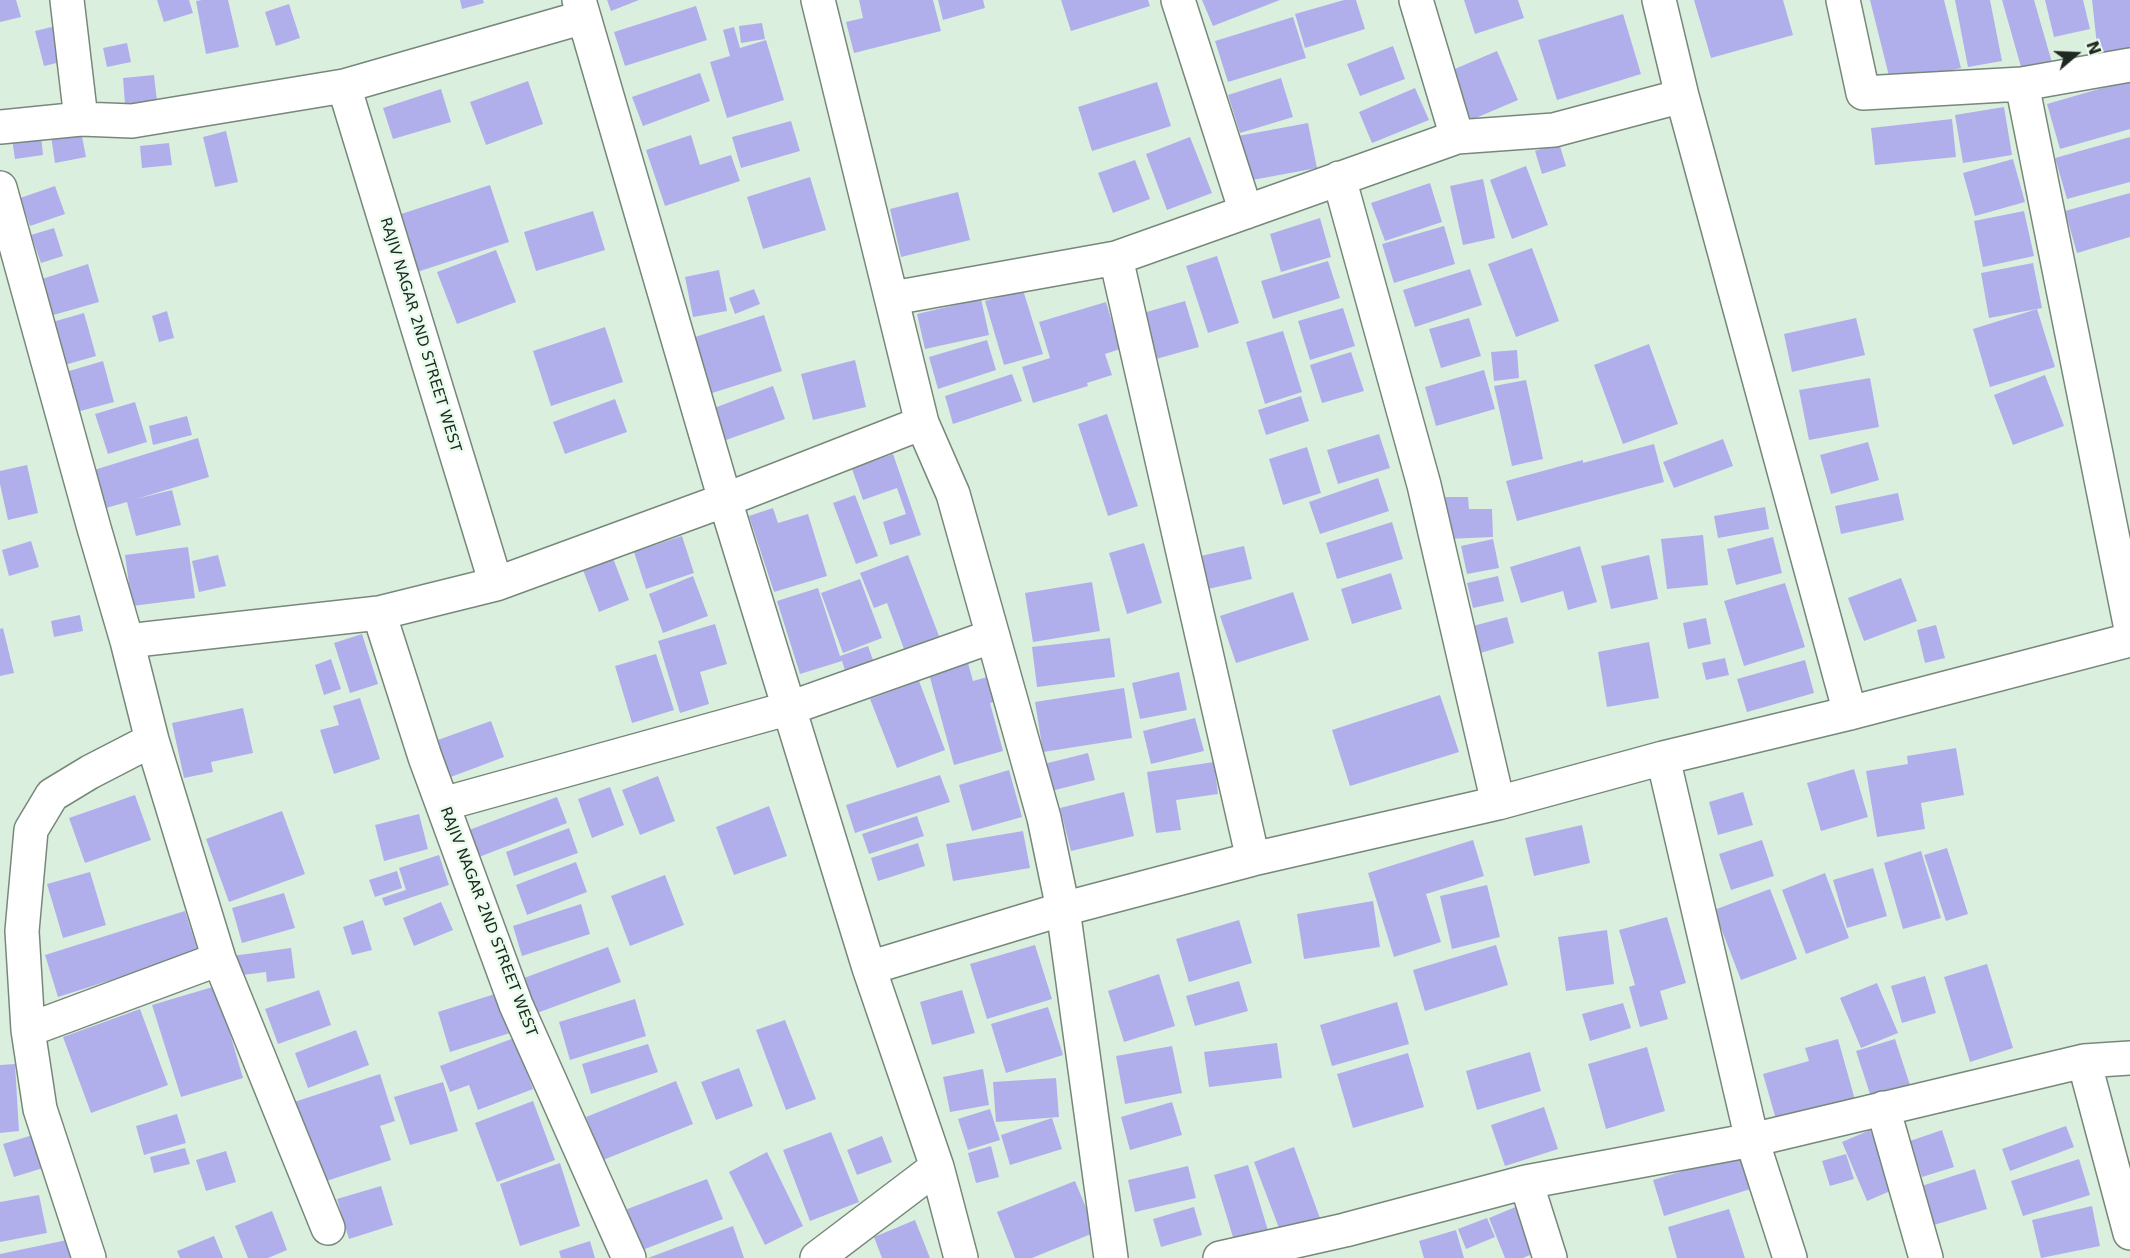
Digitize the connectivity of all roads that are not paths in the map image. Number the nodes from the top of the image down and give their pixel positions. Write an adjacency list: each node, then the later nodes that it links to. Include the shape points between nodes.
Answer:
1 (67, 0): 12 (street)
2 (818, 0): 19 (street)
3 (1178, 0): 17 (street)
4 (1416, 0): 14 (street)
5 (1659, 0): 11 (street)
6 (1843, 0): 9 (street, via 1863,93)
7 (582, 8): 10 (street); 21 (street)
8 (2130, 65): 9 (street)
9 (2022, 84): 24 (street)
10 (344, 86): 12 (street, via 132,121); 22 (street, RAJIV NAGAR 2ND STREET WEST)
11 (1682, 96): 14 (street, via 1554,130); 29 (street)
12 (81, 119): 13 (street)
13 (0, 127)
14 (1456, 137): 15 (street)
15 (1339, 178): 17 (street); 32 (street, via 1424,485)
16 (0, 188): 27 (street)
17 (1245, 212): 18 (street)
18 (1116, 258): 19 (street); 34 (street)
19 (893, 298): 20 (street)
20 (922, 423): 21 (street); 25 (street, via 952,494)
21 (725, 500): 22 (street); 28 (street)
22 (496, 584): 23 (street)
23 (379, 613): 27 (street); 33 (street, RAJIV NAGAR 2ND STREET WEST)
24 (2130, 624)
25 (993, 636): 28 (street); 35 (street, via 1044,818)
26 (2130, 640): 29 (street)
27 (128, 641): 30 (street)
28 (790, 708): 33 (street); 37 (street)
29 (1850, 713): 31 (street)
30 (152, 740): 36 (street); 38 (street, via 52,795 31,830 22,931)
31 (1663, 758): 32 (street); 42 (street)
32 (1498, 802): 34 (street)
33 (443, 804): 49 (street, RAJIV NAGAR 2ND STREET WEST, via 516,1005)
34 (1253, 859): 35 (street)
35 (1063, 909): 37 (street); 52 (street)
36 (219, 959): 38 (street); 45 (street)
37 (869, 968): 43 (street)
38 (28, 1030): 48 (street, via 40,1109)
39 (2130, 1058): 40 (street)
40 (2084, 1061): 41 (street); 46 (street)
41 (1883, 1108): 42 (street); 56 (street)
42 (1752, 1140): 44 (street); 55 (street)
43 (937, 1167): 50 (street); 51 (street)
44 (1526, 1182): 47 (street); 54 (street)
45 (328, 1228)
46 (2130, 1233)
47 (1348, 1244): 53 (street)
48 (89, 1258)
49 (629, 1258)
50 (817, 1258)
51 (961, 1258)
52 (1111, 1258)
53 (1220, 1258)
54 (1550, 1258)
55 (1790, 1258)
56 (1926, 1258)

